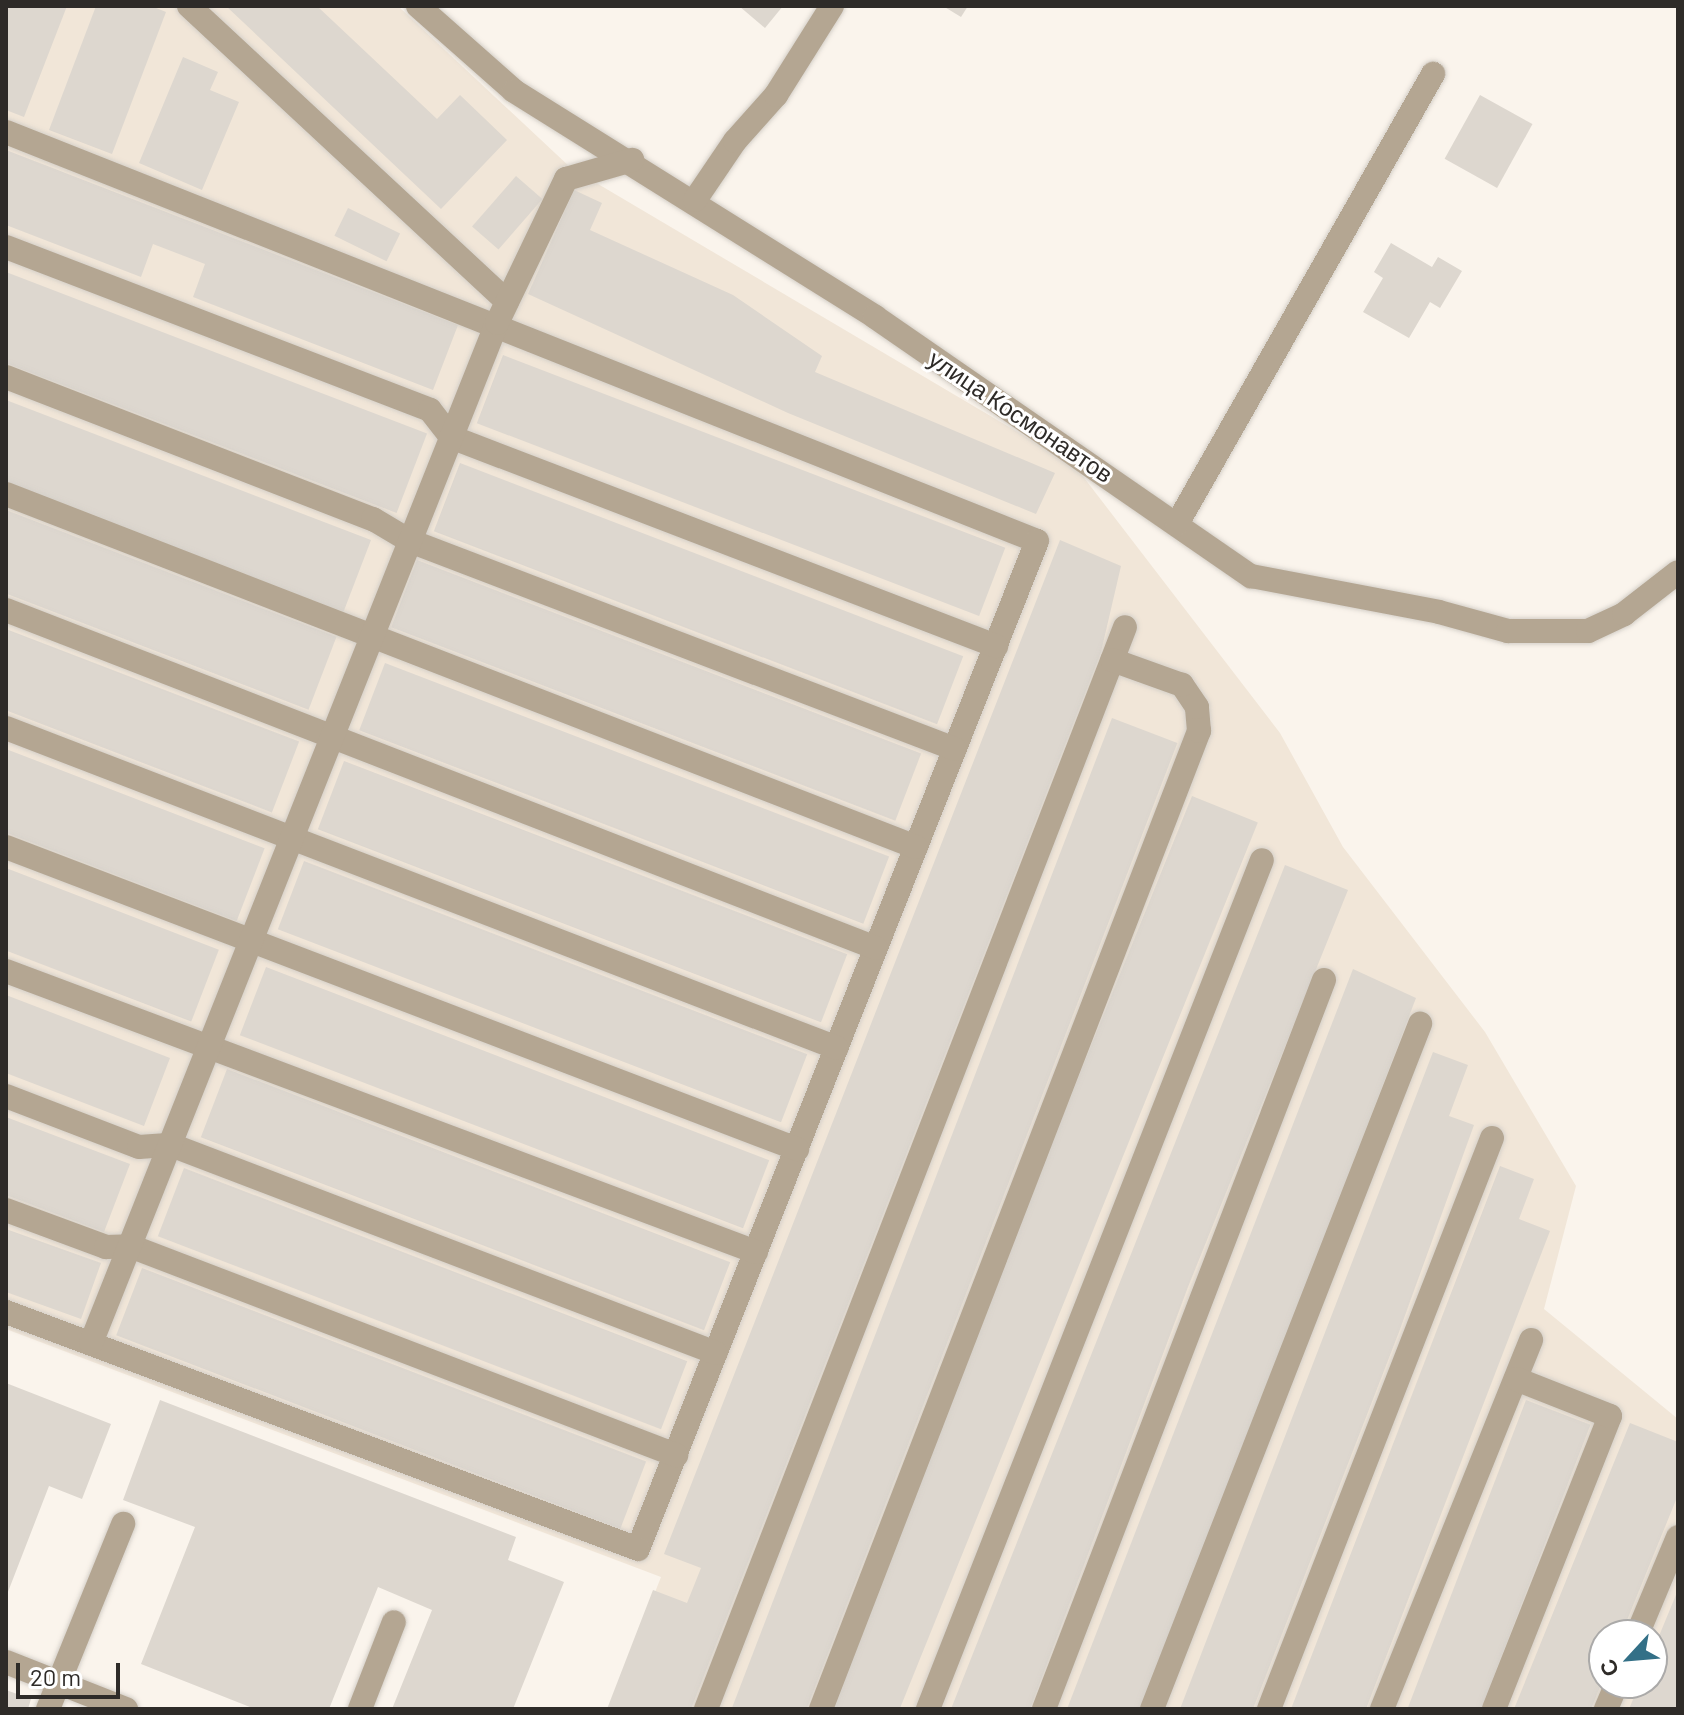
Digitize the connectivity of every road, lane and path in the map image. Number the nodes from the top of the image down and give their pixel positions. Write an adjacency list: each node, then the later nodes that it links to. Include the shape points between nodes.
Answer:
1 (189, 6): 9 (street)
2 (418, 6): 6 (street, улица Космонавтов, via 514,91)
3 (832, 6): 7 (street, via 776,95 735,141)
4 (1433, 74): 13 (street)
5 (6, 132): 9 (street)
6 (632, 160): 7 (street, улица Космонавтов); 9 (street, via 566,179)
7 (695, 200): 13 (street, улица Космонавтов)
8 (6, 247): 11 (street, via 430,410)
9 (502, 312): 11 (street); 19 (street, via 1037,541)
10 (6, 377): 14 (street, via 373,519)
11 (451, 437): 14 (street); 19 (street)
12 (6, 494): 18 (street, via 342,622)
13 (1177, 524): 15 (street, улица Космонавтов, via 1251,576 1439,612 1508,631 1588,631 1624,614)
14 (410, 541): 18 (street); 23 (street)
15 (1678, 572)
16 (6, 610): 22 (street)
17 (1125, 627): 20 (street)
18 (371, 638): 22 (street); 26 (street)
19 (996, 646): 23 (street)
20 (1112, 660): 57 (street); 58 (street, via 1182,685 1197,707 1199,731)
21 (6, 728): 24 (street)
22 (332, 738): 24 (street); 29 (street)
23 (955, 749): 26 (street)
24 (292, 839): 28 (street); 34 (street)
25 (6, 847): 28 (street)
26 (916, 847): 29 (street)
27 (1262, 860): 59 (street)
28 (252, 940): 33 (street); 38 (street)
29 (876, 948): 34 (street)
30 (6, 971): 33 (street, via 181,1038)
31 (1324, 980): 60 (street)
32 (1420, 1024): 61 (street)
33 (211, 1044): 37 (street); 41 (street)
34 (837, 1048): 38 (street)
35 (6, 1096): 37 (street, via 139,1147)
36 (1492, 1138): 62 (street)
37 (171, 1145): 40 (street); 45 (street)
38 (797, 1149): 41 (street)
39 (6, 1210): 40 (street, via 106,1247)
40 (130, 1246): 44 (street); 47 (street)
41 (756, 1252): 45 (street)
42 (6, 1312): 44 (street)
43 (1531, 1340): 46 (street)
44 (91, 1343): 47 (street, via 638,1549)
45 (716, 1353): 47 (street)
46 (1516, 1379): 63 (street); 64 (street, via 1610,1416)
47 (676, 1455)
48 (123, 1524): 53 (street)
49 (1678, 1537): 50 (street)
50 (1644, 1619)
51 (394, 1622): 56 (street)
52 (6, 1662): 53 (street)
53 (58, 1682): 54 (street); 55 (street)
54 (48, 1709)
55 (126, 1709)
56 (360, 1709)
57 (706, 1709)
58 (821, 1709)
59 (928, 1709)
60 (1044, 1709)
61 (1152, 1709)
62 (1269, 1709)
63 (1382, 1709)
64 (1494, 1709)

